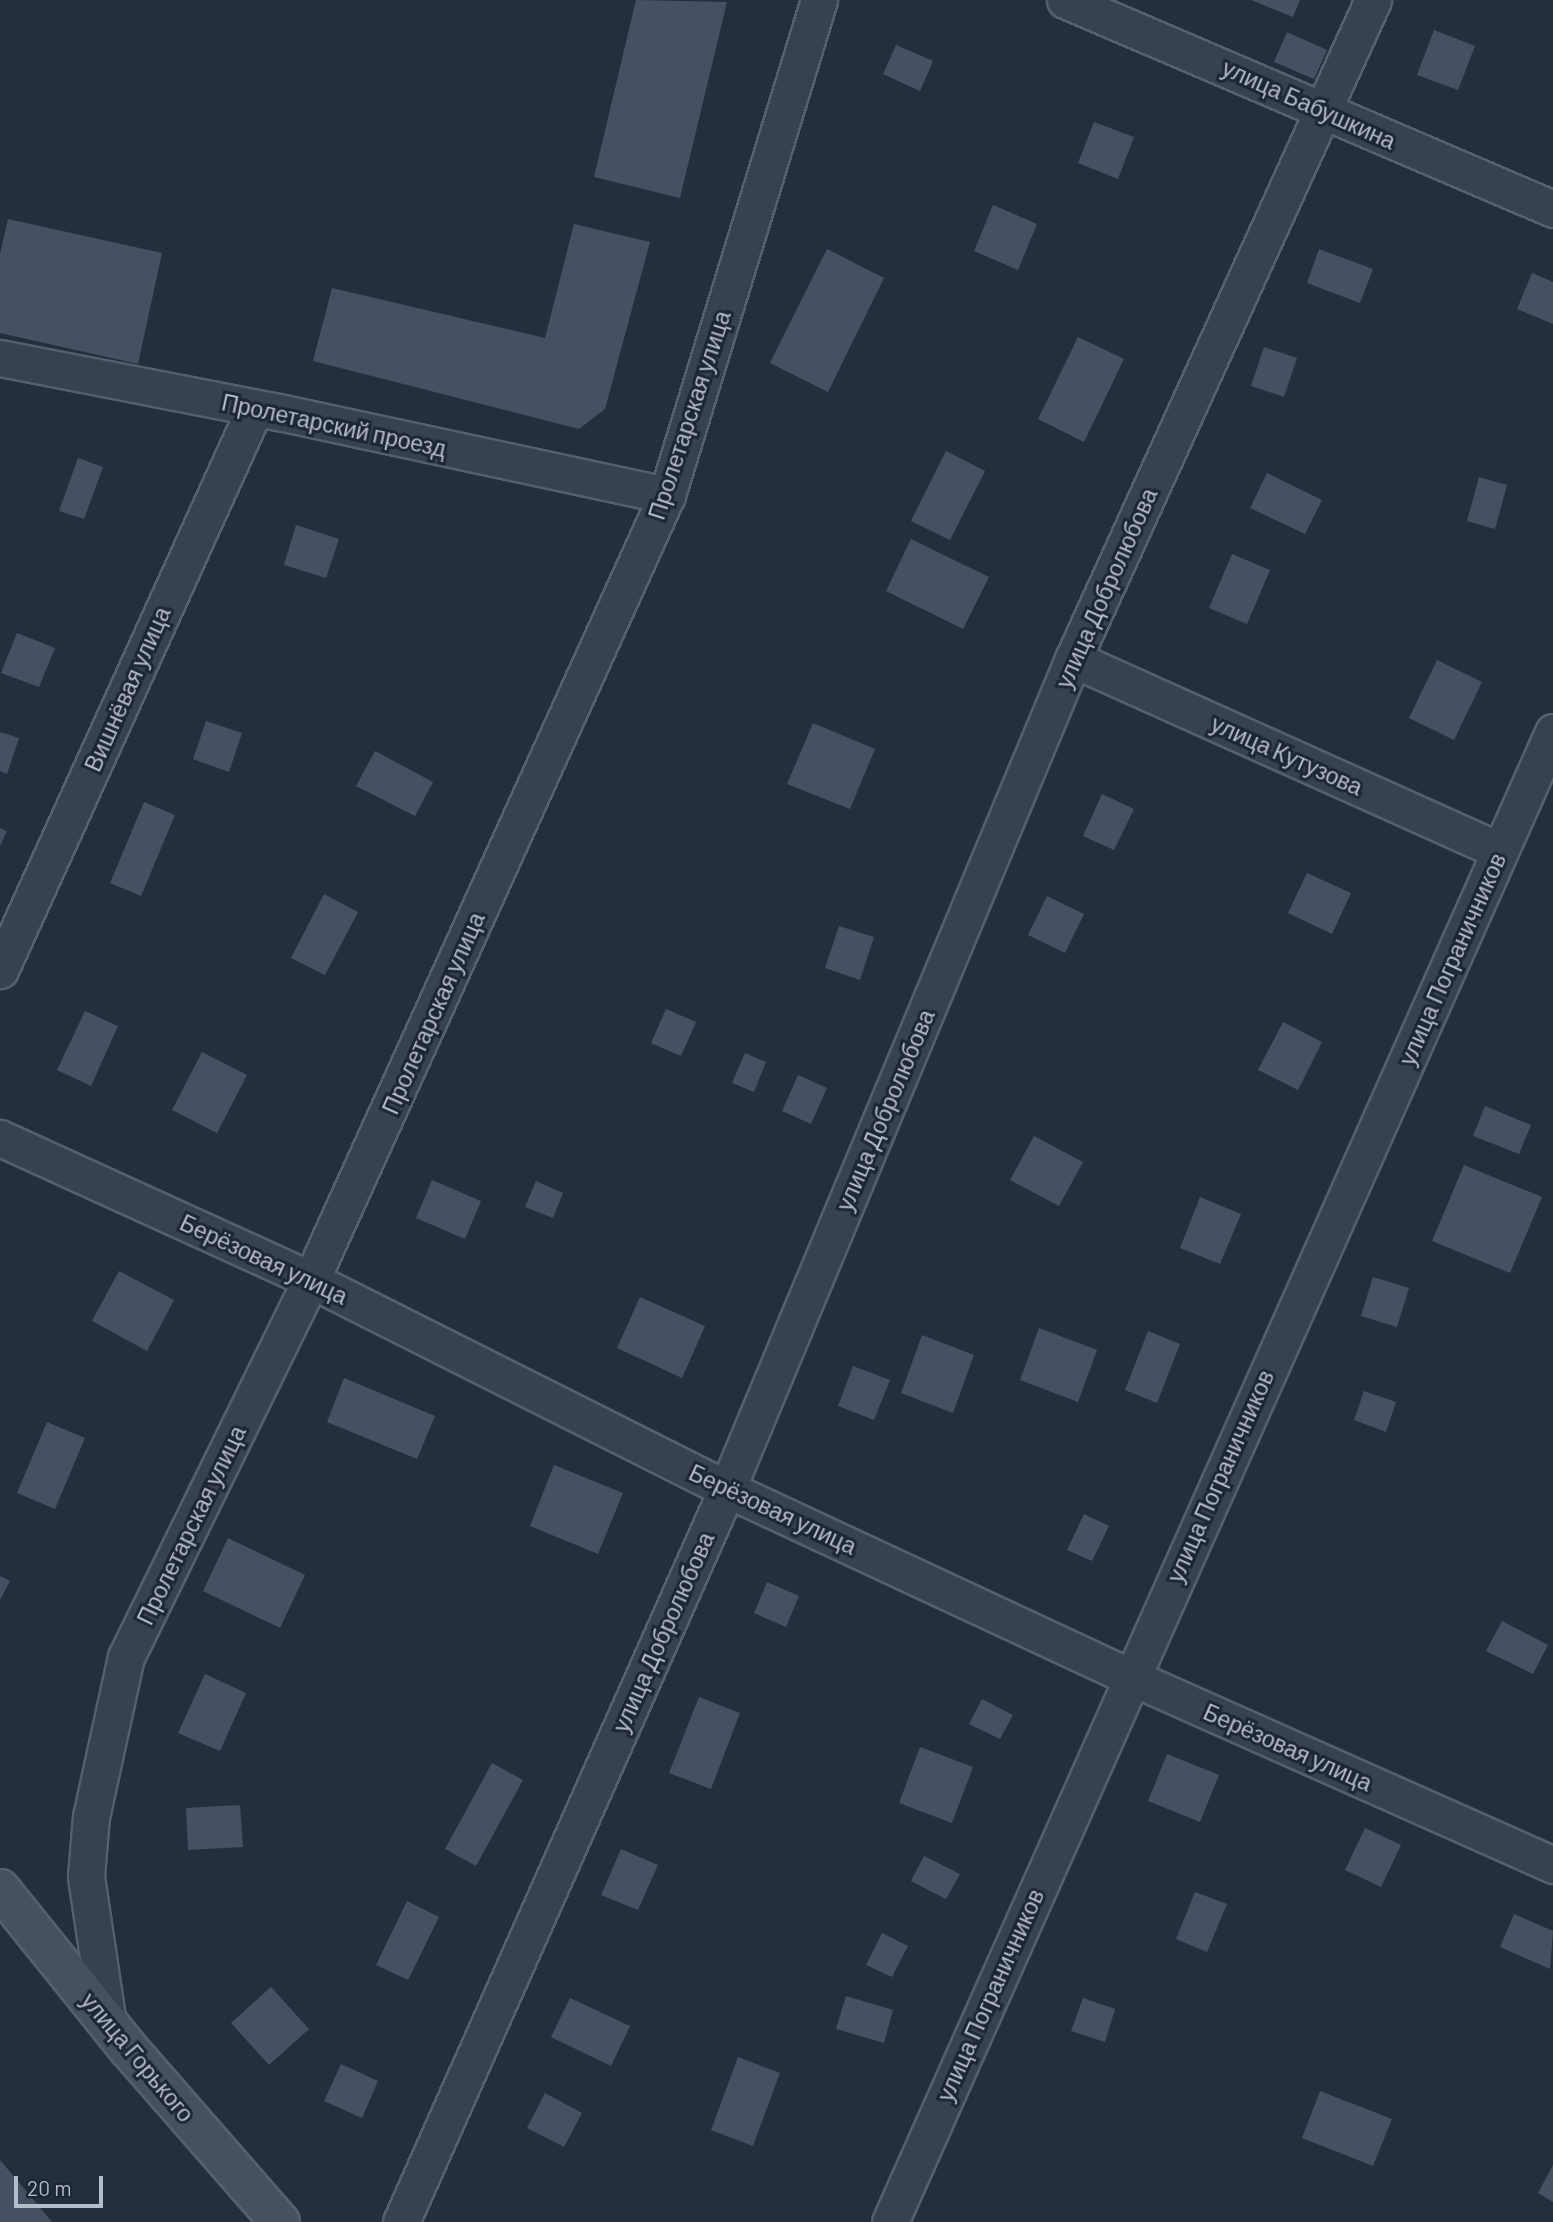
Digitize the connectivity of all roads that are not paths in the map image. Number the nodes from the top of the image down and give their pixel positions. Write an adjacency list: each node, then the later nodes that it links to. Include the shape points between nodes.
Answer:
1 (819, 0): 8 (street, Пролетарская улица)
2 (1065, 0): 4 (street, улица Бабушкина)
3 (1373, 0): 4 (street, улица Добролюбова)
4 (1324, 107): 5 (street, улица Бабушкина, via 1479,180); 9 (street, улица Добролюбова)
5 (1553, 209)
6 (0, 358): 7 (street, Пролетарский проезд)
7 (255, 408): 8 (street, Пролетарский проезд); 13 (street, Вишнёвая улица)
8 (667, 495): 15 (street, Пролетарская улица)
9 (1073, 659): 12 (street, улица Кутузова); 16 (street, улица Добролюбова)
10 (1553, 732): 11 (street, улица Пограничников)
11 (1541, 793): 12 (street, улица Пограничников)
12 (1500, 851): 17 (street, улица Пограничников)
13 (0, 970)
14 (0, 1138): 15 (street, Берёзовая улица)
15 (311, 1280): 16 (street, Берёзовая улица); 20 (street, Пролетарская улица, via 126,1657 91,1817 86,1876)
16 (727, 1489): 17 (street, Берёзовая улица); 22 (street, улица Добролюбова)
17 (1131, 1677): 18 (street, Берёзовая улица); 23 (street, улица Пограничников)
18 (1553, 1865)
19 (0, 1889): 20 (main road, улица Горького)
20 (108, 2024): 21 (main road, улица Горького)
21 (280, 2222)
22 (401, 2222)
23 (890, 2222)

